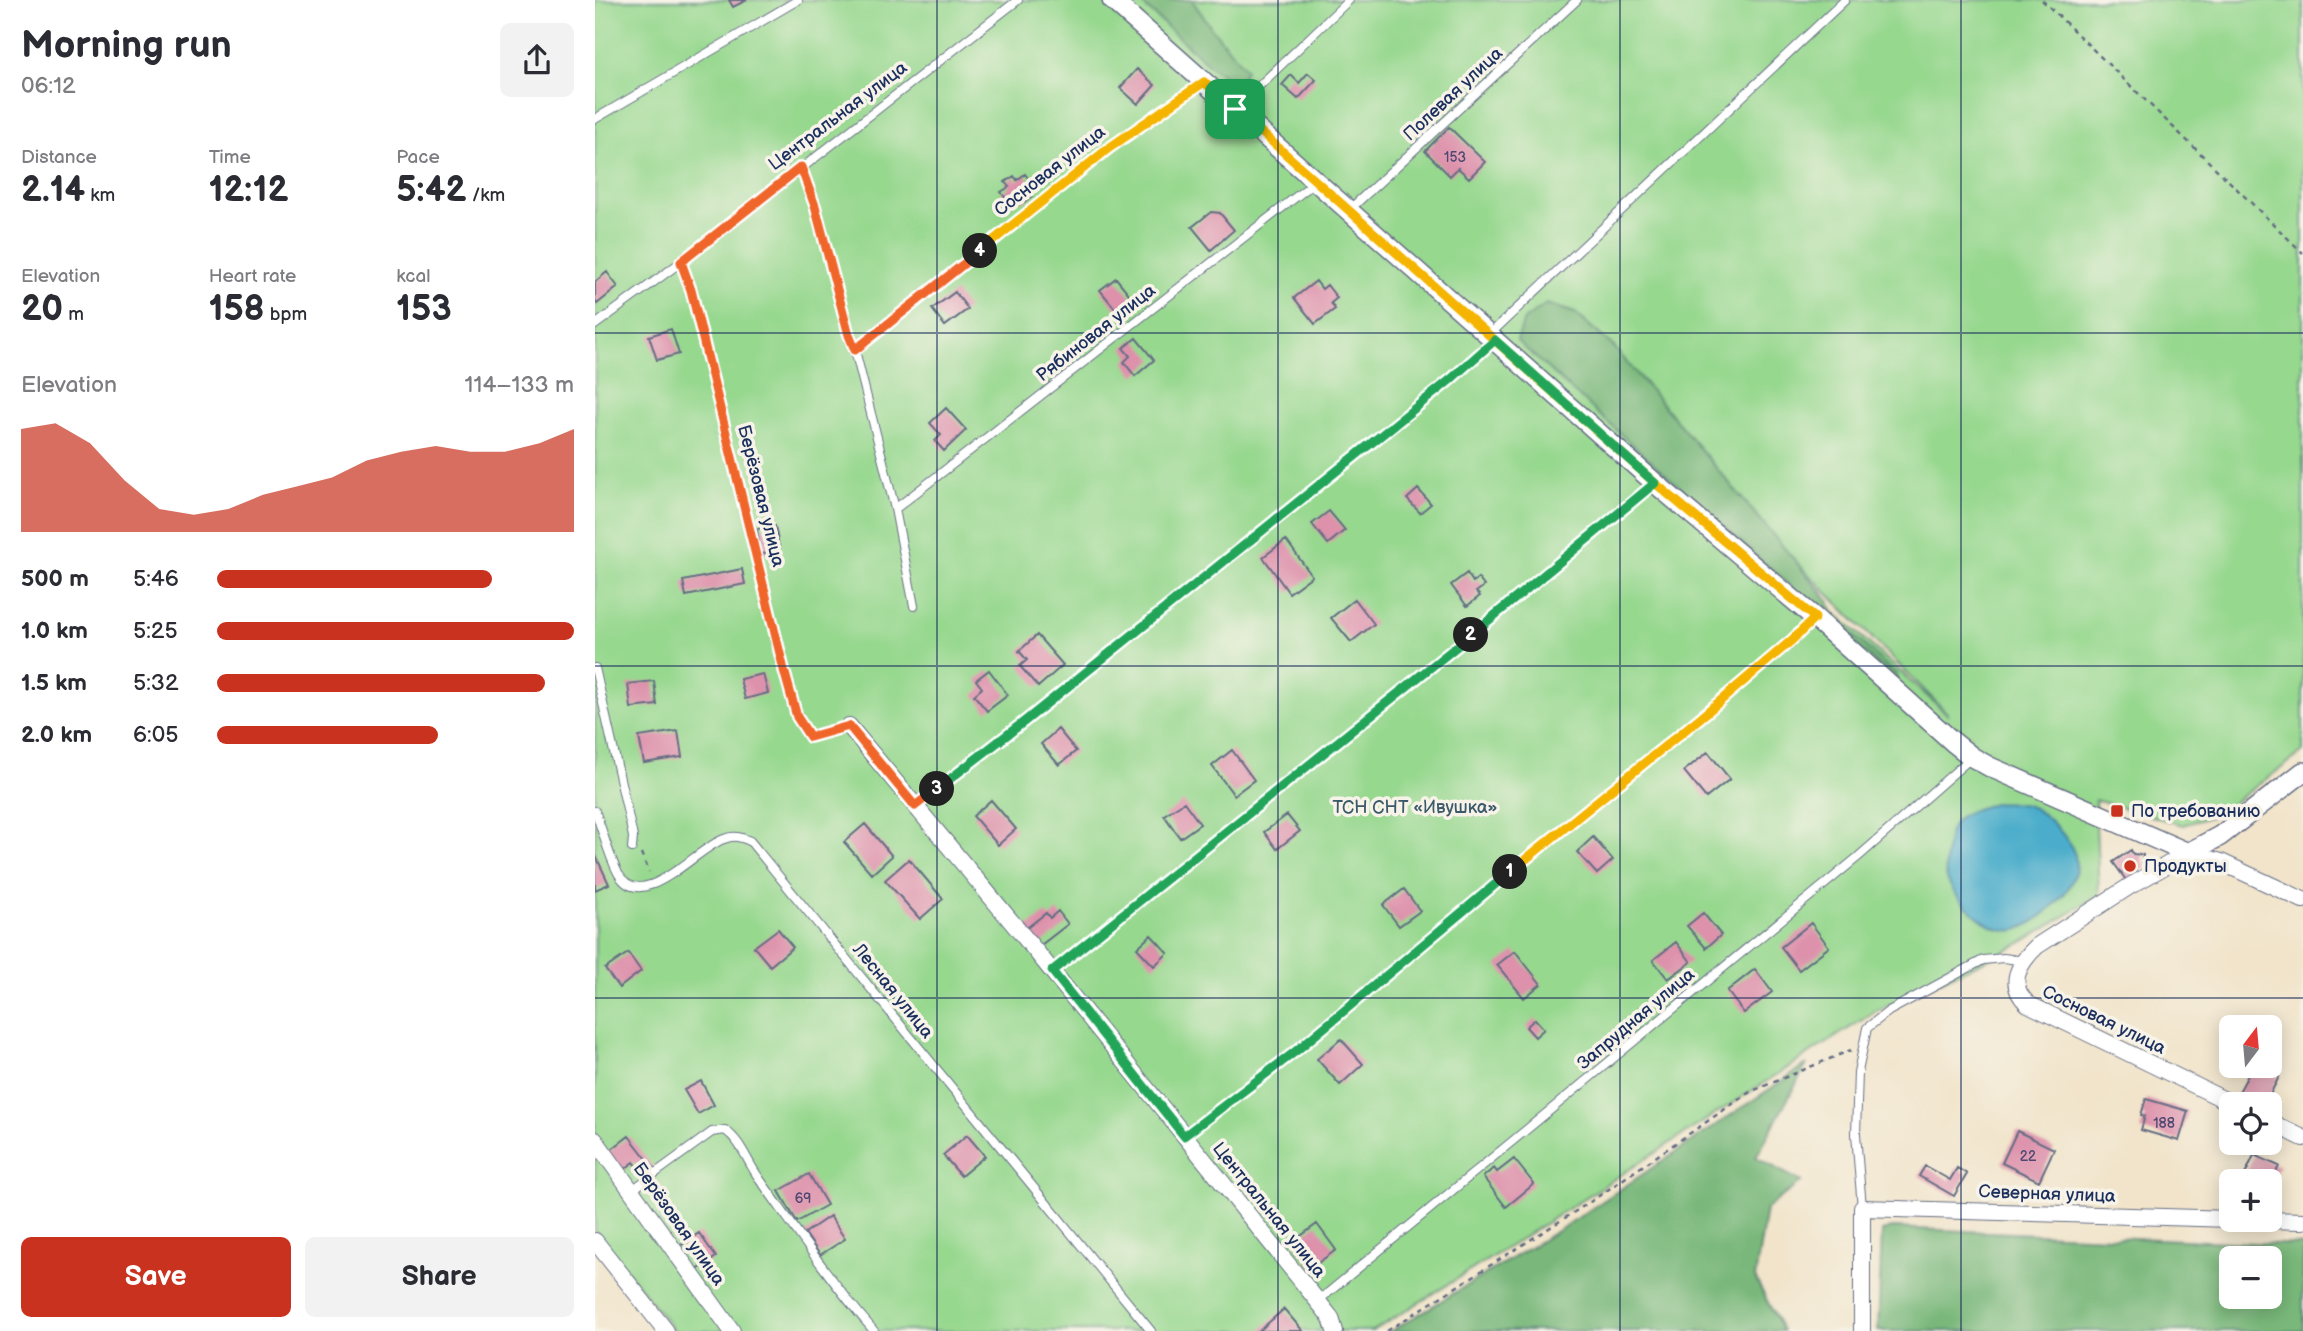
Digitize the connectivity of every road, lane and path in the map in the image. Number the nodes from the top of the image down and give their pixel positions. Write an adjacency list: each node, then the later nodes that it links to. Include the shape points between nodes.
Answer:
1 (798, 0): 10 (lane)
2 (1018, 0): 11 (lane, Центральная улица)
3 (1349, 0): 9 (lane)
4 (1577, 0): 13 (lane, Полевая улица)
5 (1845, 0): 17 (lane)
6 (2042, 0): 14 (path)
7 (1118, 2): 8 (street)
8 (1204, 82): 9 (street); 18 (lane, Сосновая улица, via 1109,148)
9 (1235, 109): 12 (street)
10 (595, 119)
11 (801, 167): 15 (lane, Центральная улица); 18 (lane)
12 (1316, 181): 13 (street); 20 (lane, Рябиновая улица)
13 (1349, 210): 17 (street)
14 (2303, 253)
15 (681, 262): 16 (lane, Центральная улица); 25 (lane, Берёзовая улица, via 792,704)
16 (595, 325)
17 (1492, 338): 19 (street); 28 (lane, via 1450,380)
18 (855, 350): 20 (lane)
19 (1655, 483): 22 (street); 36 (lane)
20 (895, 509): 21 (lane)
21 (914, 606)
22 (1815, 618): 26 (street); 40 (lane, via 1296,1051)
23 (595, 667): 31 (lane)
24 (849, 726): 25 (path); 28 (street, Центральная улица)
25 (810, 737)
26 (1972, 757): 32 (street); 49 (lane, Запрудная улица, via 1858,857)
27 (2303, 772): 32 (street, via 2220,836)
28 (915, 806): 36 (street, Центральная улица)
29 (595, 811): 30 (lane)
30 (597, 825): 33 (lane, via 624,881 641,889)
31 (632, 845): 33 (path, via 646,863)
32 (2188, 853): 34 (street, via 2221,862); 35 (street, via 2038,946)
33 (653, 885): 53 (lane, Лесная улица, via 721,839 750,841)
34 (2303, 900)
35 (2023, 961): 37 (lane, via 1983,960 1889,1011 1867,1028); 38 (street, Сосновая улица, via 2017,982 2019,996 2028,1004)
36 (1052, 971): 40 (street, Центральная улица)
37 (1864, 1045): 44 (lane, via 1858,1072 1856,1134); 55 (path, via 1750,1091 1590,1202)
38 (2219, 1097)
39 (2282, 1128): 41 (street)
40 (1184, 1136): 49 (street, Центральная улица)
41 (2303, 1138)
42 (595, 1140): 43 (street, Берёзовая улица)
43 (632, 1190): 51 (street, Берёзовая улица); 52 (lane, via 712,1132 725,1130 734,1136 755,1172)
44 (1862, 1208): 45 (street, Северная улица); 56 (street)
45 (2219, 1219)
46 (2282, 1220): 47 (street)
47 (2303, 1221)
48 (595, 1241): 50 (street)
49 (1318, 1301): 54 (street, Центральная улица)
50 (666, 1331)
51 (732, 1331)
52 (874, 1331)
53 (1151, 1331)
54 (1335, 1331)
55 (1387, 1331)
56 (1862, 1331)

